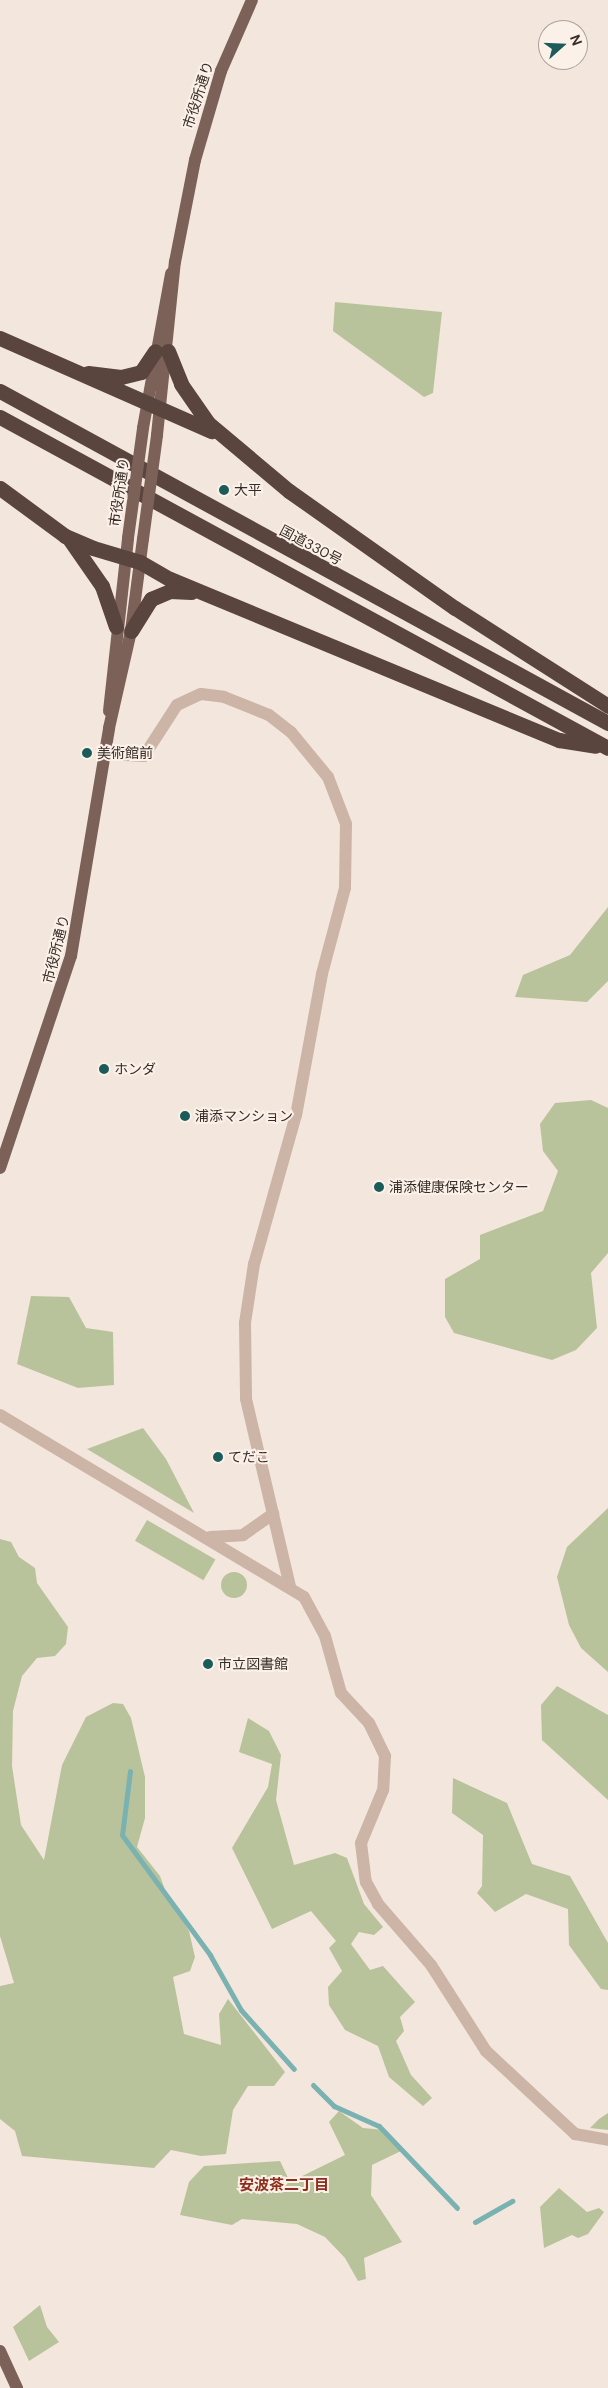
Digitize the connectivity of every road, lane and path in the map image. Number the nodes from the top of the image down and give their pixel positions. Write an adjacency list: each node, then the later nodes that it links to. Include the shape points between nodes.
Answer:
1 (252, 0): 3 (main road, 市役所通り, via 206,113 175,262 164,293)
2 (0, 338): 4 (highway)
3 (161, 351): 4 (highway, via 141,372 128,376); 6 (main road, 市役所通り); 7 (main road, 市役所通り); 9 (highway, via 185,389)
4 (72, 372): 6 (highway)
5 (0, 391): 18 (highway, 国道330号)
6 (146, 405): 7 (highway); 12 (main road, 市役所通り, bridge)
7 (161, 410): 9 (highway); 13 (main road, 市役所通り, bridge)
8 (0, 417): 20 (highway)
9 (224, 439): 17 (highway, via 398,568)
10 (0, 488): 11 (highway)
11 (66, 536): 12 (highway); 15 (highway, via 102,586)
12 (125, 556): 13 (highway); 15 (main road, 市役所通り)
13 (140, 562): 14 (highway); 16 (main road, 市役所通り)
14 (210, 595): 16 (highway, via 162,593 145,605); 20 (highway, via 559,740)
15 (116, 627): 19 (main road, 市役所通り)
16 (131, 631): 19 (main road, 市役所通り)
17 (608, 706)
18 (608, 723)
19 (108, 728): 21 (main road, 市役所通り)
20 (608, 748)
21 (104, 754): 22 (main road, 市役所通り, via 71,956); 24 (street, via 144,756 177,705 201,694 224,697 268,715 291,732 328,777 346,824 345,888 322,974 296,1115 254,1264 245,1323 246,1399)
22 (0, 1168)
23 (0, 1415): 25 (street)
24 (273, 1514): 25 (street, via 234,1538 216,1539); 26 (street)
25 (194, 1531): 26 (street)
26 (290, 1587): 27 (street, via 314,1610 341,1693 369,1723 385,1756 382,1790 361,1842 366,1882 378,1904 428,1960 486,2051 575,2134)
27 (608, 2140)
28 (0, 2351): 29 (main road)
29 (17, 2388)

